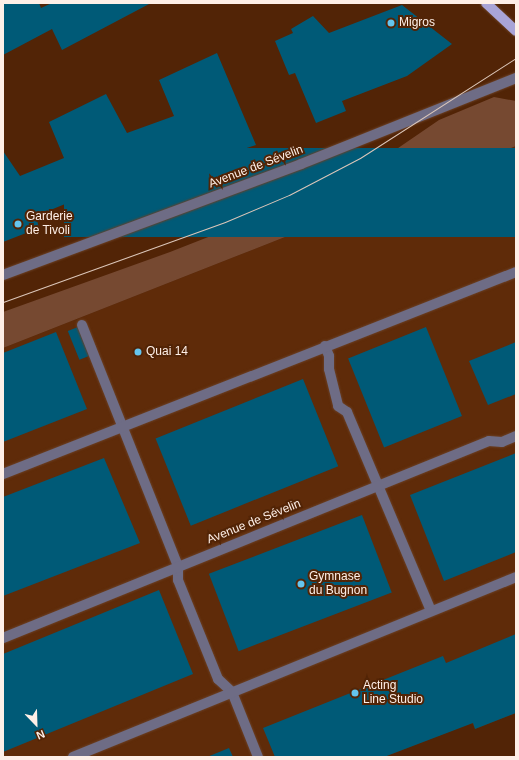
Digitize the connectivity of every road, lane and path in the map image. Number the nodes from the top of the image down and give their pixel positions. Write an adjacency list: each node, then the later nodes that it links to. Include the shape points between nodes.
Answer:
1 (486, 3): 2 (main road)
2 (516, 31)
3 (516, 78): 5 (street, Avenue de Sévelin, via 301,164)
4 (516, 272): 7 (street)
5 (3, 275)
6 (82, 325): 8 (street)
7 (325, 346): 8 (street); 11 (street, via 338,406 347,412)
8 (122, 426): 10 (street); 12 (street)
9 (516, 436): 11 (street, Avenue de Sévelin, via 502,442 489,441)
10 (3, 474)
11 (379, 486): 12 (street, Avenue de Sévelin); 14 (street)
12 (178, 566): 15 (street, Avenue de Sévelin); 16 (street, via 178,580 218,679)
13 (516, 577): 14 (street)
14 (431, 611): 16 (street)
15 (3, 638)
16 (232, 692): 17 (street); 18 (street)
17 (73, 757)
18 (258, 757)

